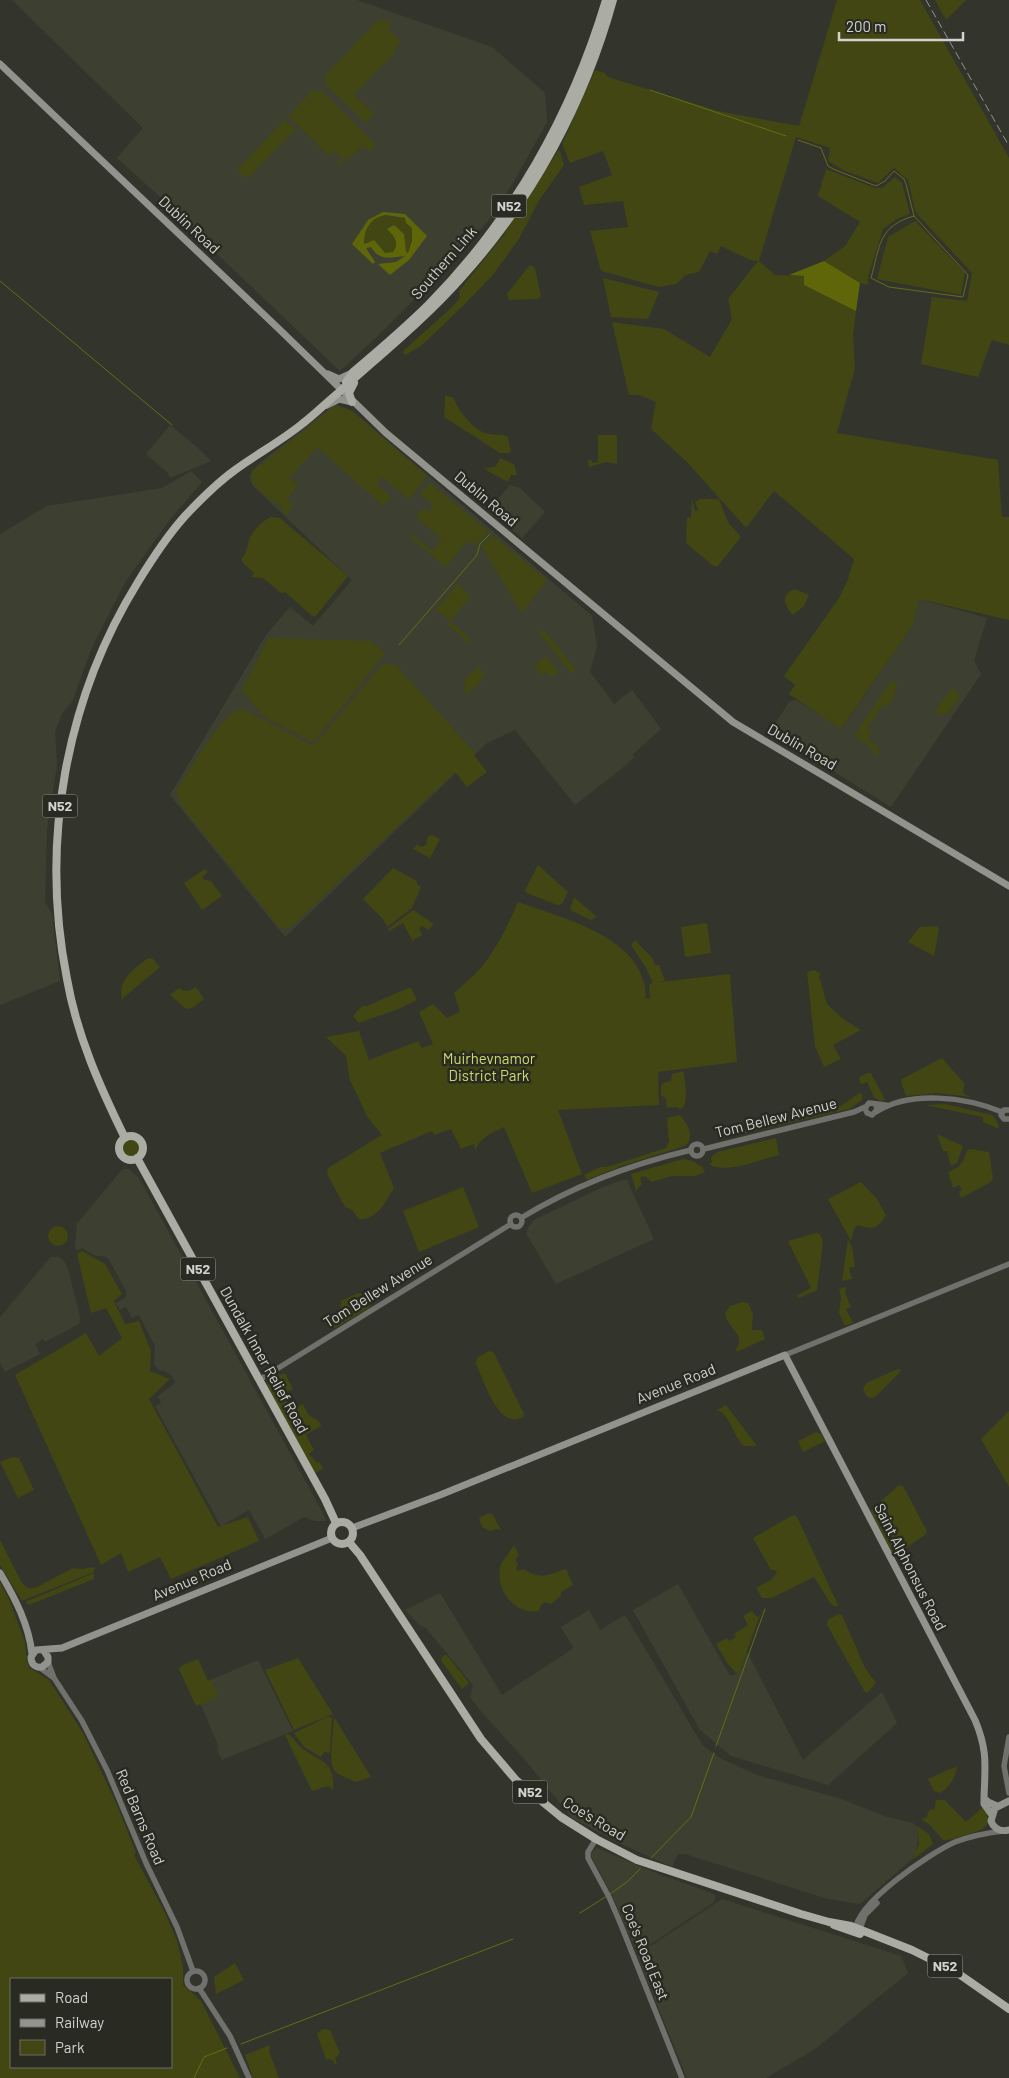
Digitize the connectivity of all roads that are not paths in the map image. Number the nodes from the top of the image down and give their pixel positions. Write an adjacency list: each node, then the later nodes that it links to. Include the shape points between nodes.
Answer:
1 (606, 0): 6 (main road, Southern Link / N52, via 592,46 571,96 519,192 454,276)
2 (613, 0): 4 (main road, Southern Link / N52, via 578,100 525,194 464,276)
3 (0, 64): 5 (main road, Dublin Road)
4 (377, 360): 7 (main road, N52); 8 (main road, via 351,387)
5 (323, 372): 6 (main road, via 339,379); 7 (main road, Dublin Road)
6 (353, 372): 7 (main road, Southern Link / N52)
7 (340, 390): 8 (main road, Dublin Road); 9 (main road, N52)
8 (352, 402): 9 (main road, via 339,399); 10 (main road, Dublin Road, via 733,722)
9 (318, 410): 16 (main road, N52, via 231,473 171,533 130,595 111,631 90,678 73,734 57,833 59,934 81,1035 102,1091)
10 (1009, 886)
11 (876, 1108): 12 (street, via 871,1103); 12 (street, via 872,1115); 14 (street, via 947,1098)
12 (866, 1110): 20 (street, Tom Bellew Avenue, via 704,1148 696,1144 691,1150 592,1182 521,1218 513,1216 511,1224)
13 (1009, 1110): 14 (street)
14 (1002, 1112): 15 (street, via 1003,1118)
15 (1009, 1119)
16 (125, 1138): 17 (main road, N52, via 134,1137 141,1142 143,1150); 17 (main road, N52, via 119,1146 121,1155 130,1160)
17 (137, 1158): 20 (main road, Dundalk Inner Relief Road / N52)
18 (1009, 1264): 19 (street, Avenue Road)
19 (785, 1355): 22 (main road, Avenue Road); 35 (main road, Saint Alphonsus Road, via 975,1720 985,1749)
20 (259, 1380): 21 (main road, Dundalk Inner Relief Road / N52)
21 (336, 1523): 22 (main road, via 347,1522); 23 (main road, via 330,1531)
22 (352, 1528): 24 (main road)
23 (332, 1538): 24 (main road, via 339,1544); 27 (main road, Avenue Road)
24 (349, 1542): 40 (main road, Coe's Road / N52, via 471,1726 496,1758 542,1802)
25 (0, 1573): 26 (main road)
26 (30, 1636): 28 (main road); 29 (main road)
27 (62, 1648): 28 (main road, Avenue Road); 30 (main road, Avenue Road)
28 (42, 1650): 29 (main road); 30 (main road)
29 (32, 1654): 31 (main road, via 32,1663)
30 (48, 1660): 31 (main road, via 45,1666); 32 (street, Red Barns Road)
31 (39, 1667): 32 (street, Red Barns Road)
32 (54, 1678): 46 (street, Red Barns Road, via 82,1721 107,1770 146,1863 178,1927)
33 (1009, 1737): 34 (street, via 1004,1766)
34 (1008, 1792): 36 (street)
35 (984, 1798): 36 (main road, via 988,1802); 37 (main road, Saint Alphonsus Road)
36 (1003, 1803): 37 (main road)
37 (991, 1818): 38 (main road, via 996,1828); 39 (street)
38 (1006, 1830): 39 (street)
39 (982, 1834): 41 (street, via 947,1846)
40 (596, 1839): 43 (main road, Coe's Road / N52, via 652,1865); 50 (street, Coe's Road East, via 588,1858 608,1895)
41 (913, 1868): 42 (street); 45 (street, via 865,1915)
42 (857, 1918): 44 (street); 45 (street)
43 (829, 1922): 44 (main road, Coe's Road / N52); 45 (main road, Coe's Road / N52, via 838,1928)
44 (840, 1923): 45 (main road, Coe's Road / N52)
45 (857, 1931): 48 (main road, Coe's Road / N52, via 932,1959)
46 (193, 1971): 47 (street, via 204,1976 204,1984); 47 (street, via 188,1974 187,1983)
47 (199, 1988): 49 (street, via 230,2036)
48 (1009, 2009)
49 (249, 2078)
50 (682, 2078)

